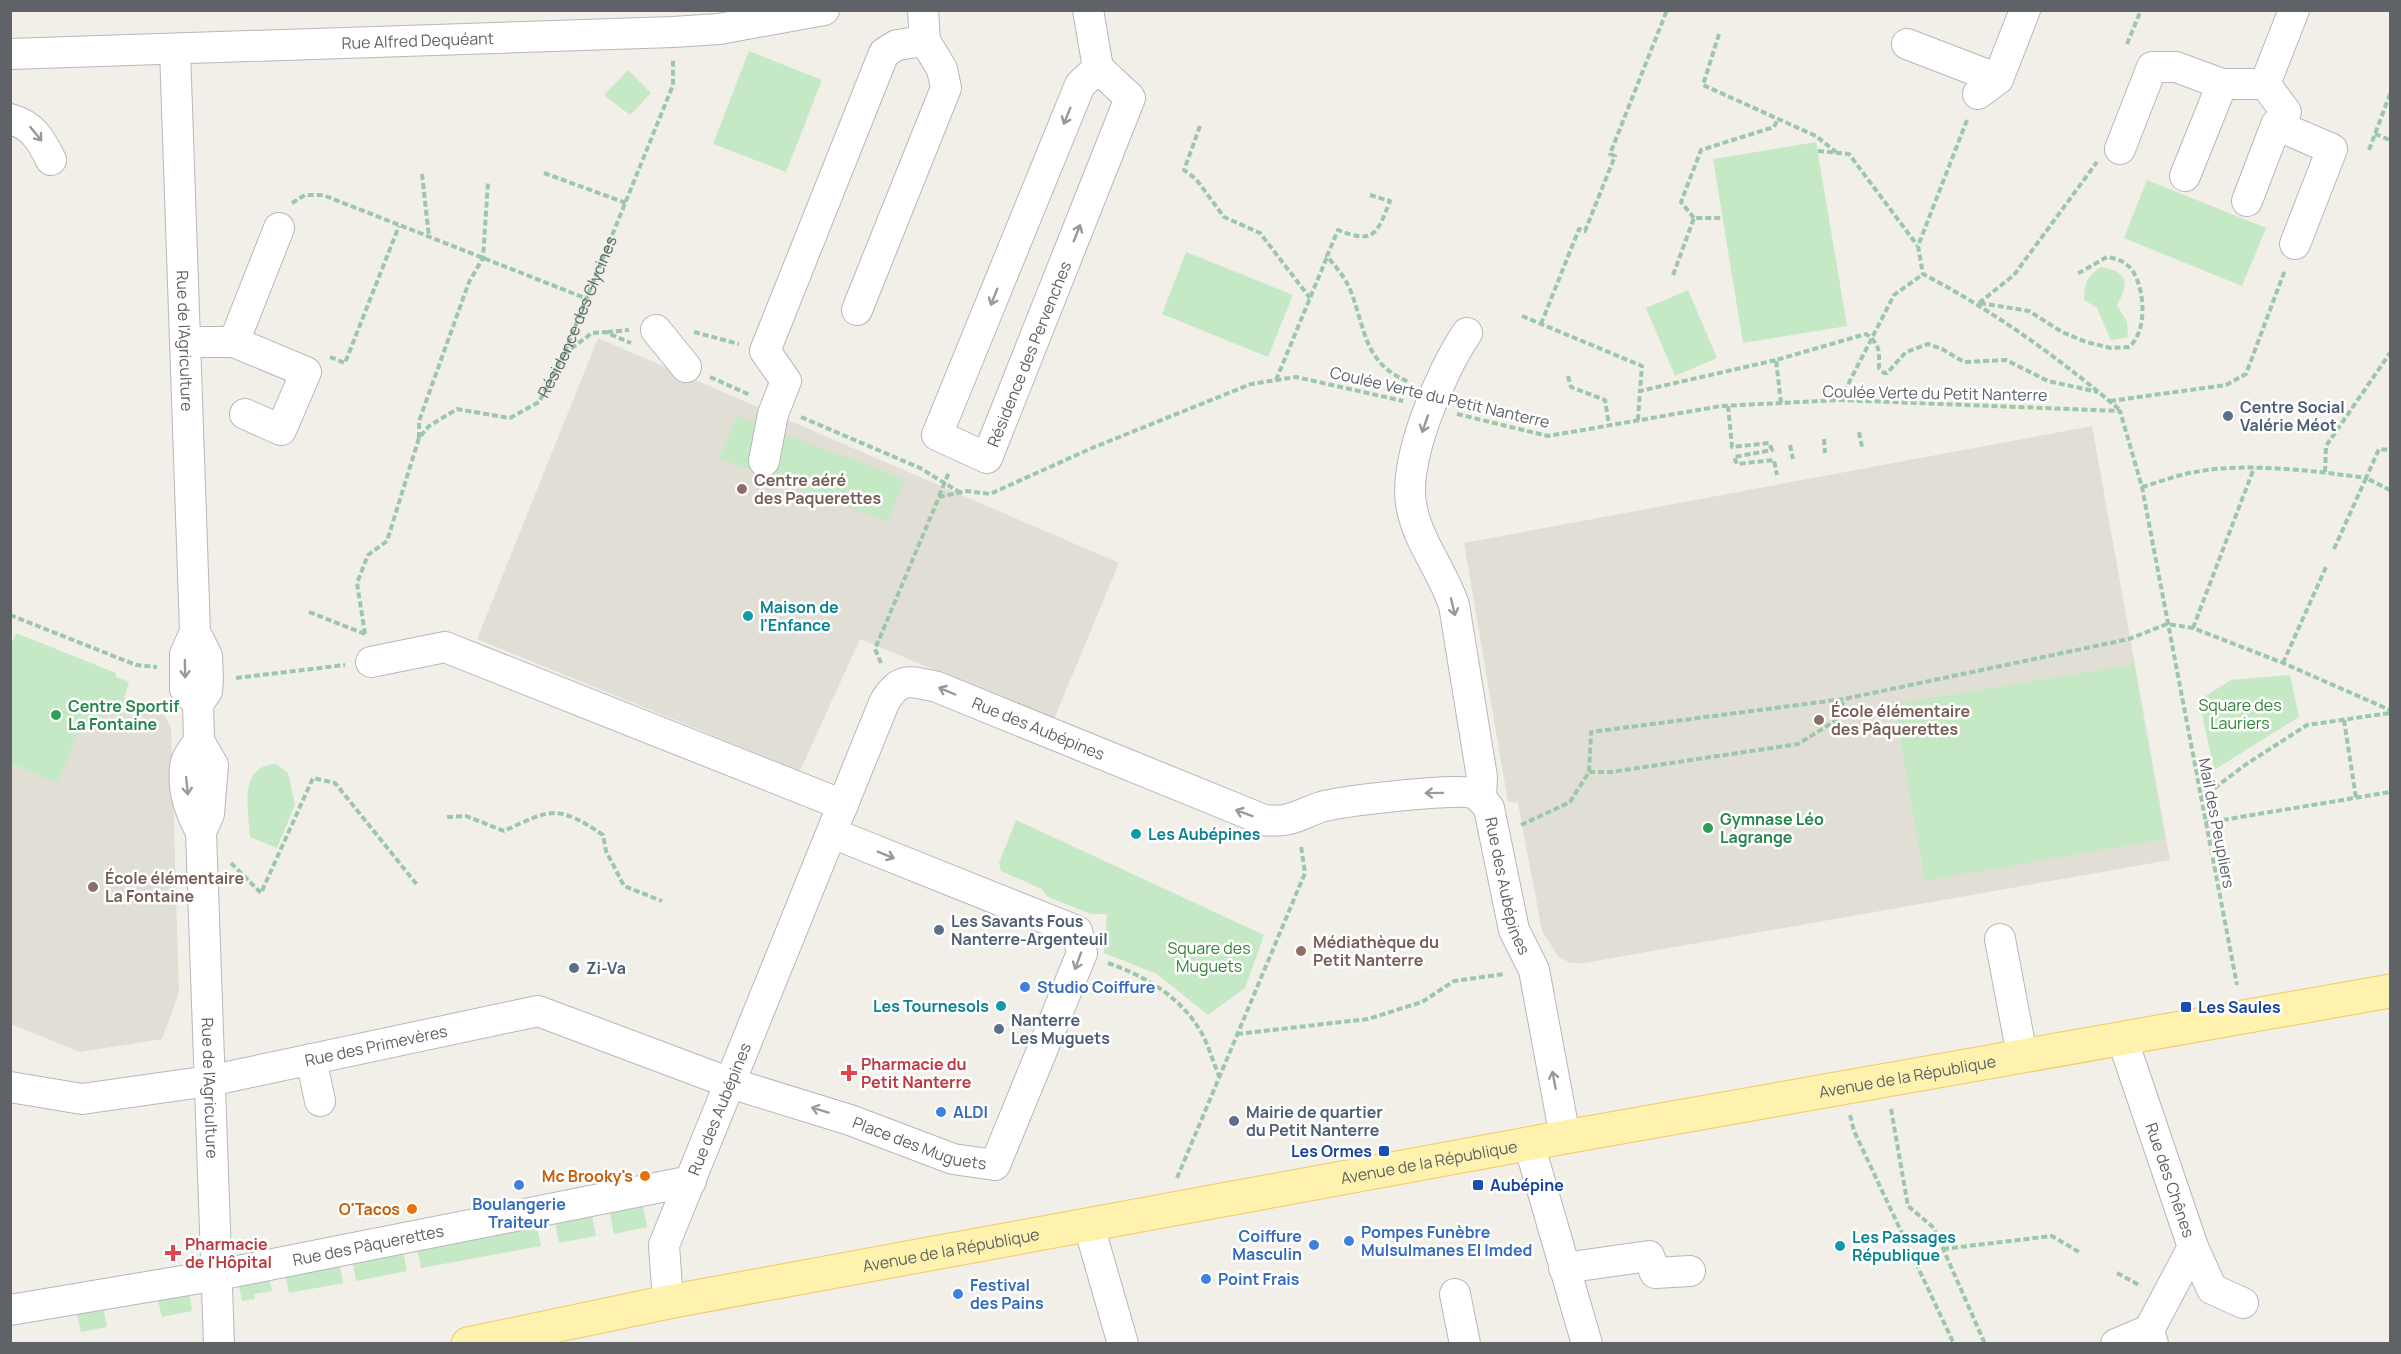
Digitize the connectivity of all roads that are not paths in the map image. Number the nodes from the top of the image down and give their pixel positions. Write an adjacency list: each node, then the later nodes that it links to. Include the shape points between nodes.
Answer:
1 (824, 10): 8 (street, Rue Alfred Dequéant, via 719,29 673,32)
2 (923, 10): 6 (street)
3 (1088, 10): 10 (street)
4 (2025, 10): 7 (street, via 1988,86)
5 (2294, 10): 12 (street)
6 (925, 40): 21 (street, via 942,69 946,88); 28 (street, via 897,45 884,53 765,351 786,381 773,414)
7 (1907, 44)
8 (175, 50): 9 (street, Rue Alfred Dequéant); 24 (street, Rue de l'Agriculture)
9 (10, 54)
10 (1098, 68): 10 (street, Résidence des Pervenches, one-way to 10, via 1080,85 937,435 987,458 1130,99)
11 (2222, 84): 12 (street); 15 (street, via 2176,67 2151,67); 17 (street)
12 (2265, 84): 14 (street, via 2286,112)
13 (10, 119): 16 (street, one-way to 16, via 29,126)
14 (2276, 125): 18 (street); 20 (street, via 2332,149)
15 (2109, 155)
16 (51, 160)
17 (2185, 176)
18 (2247, 201)
19 (279, 228): 25 (street)
20 (2295, 244)
21 (857, 310)
22 (656, 330): 26 (street)
23 (1467, 333): 30 (street, one-way to 30, via 1455,350 1444,405 1412,463 1409,485 1412,509 1429,555 1454,605 1482,777)
24 (185, 342): 25 (street); 38 (street, Rue de l'Agriculture, via 195,632 185,654 185,689 198,704 199,741 213,765 209,814 201,832)
25 (234, 342): 27 (street, via 306,372 281,430)
26 (687, 367)
27 (245, 414)
28 (764, 461)
29 (368, 648): 31 (street, via 445,647)
30 (1481, 798): 31 (street, Rue des Aubépines, one-way to 31, via 1471,793 1421,794 1322,807 1281,822 1247,815 937,687 908,681 892,688 884,703); 42 (street, Rue des Aubépines, one-way to 30, via 1534,970 1514,930 1489,808)
31 (843, 805): 32 (street, Rue des Aubépines)
32 (832, 833): 39 (street, Rue des Aubépines); 39 (street, Place des Muguets, one-way to 39, via 1077,931 1082,953 995,1165 953,1159 850,1120)
33 (2001, 939): 36 (street)
34 (2391, 991): 35 (main road, Avenue de la République)
35 (2122, 1038): 36 (main road, Avenue de la République); 46 (street, Rue des Chênes)
36 (2022, 1055): 42 (main road, Avenue de la République)
37 (311, 1059): 38 (street, Rue des Primevères); 39 (street, Rue des Primevères, via 538,1011); 41 (street)
38 (209, 1080): 40 (street, Rue des Primevères, via 82,1099); 49 (street, Rue de l'Agriculture)
39 (730, 1083): 44 (street, Rue des Aubépines)
40 (10, 1087)
41 (320, 1101)
42 (1565, 1137): 43 (main road, Avenue de la République)
43 (1529, 1144): 45 (main road, Avenue de la République); 47 (street)
44 (691, 1181): 49 (street, Rue des Pâquerettes); 51 (street, Rue des Aubépines, via 664,1245)
45 (1089, 1226): 51 (main road, Avenue de la République); 59 (street)
46 (2193, 1247): 52 (street, Rue des Chênes, via 2212,1289); 55 (street)
47 (1564, 1268): 48 (street, via 1649,1256 1655,1272); 61 (street)
48 (1690, 1271)
49 (218, 1275): 53 (street, Rue des Pâquerettes); 57 (street, Rue de l'Agriculture)
50 (1455, 1294): 60 (street)
51 (668, 1302): 54 (main road, Avenue de la République)
52 (2243, 1303)
53 (10, 1310)
54 (564, 1334): 56 (main road, Avenue de la République)
55 (2151, 1337): 62 (street)
56 (502, 1340): 58 (main road, Avenue de la République)
57 (219, 1344)
58 (468, 1344)
59 (1123, 1344)
60 (1465, 1344)
61 (1587, 1344)
62 (2116, 1344)

